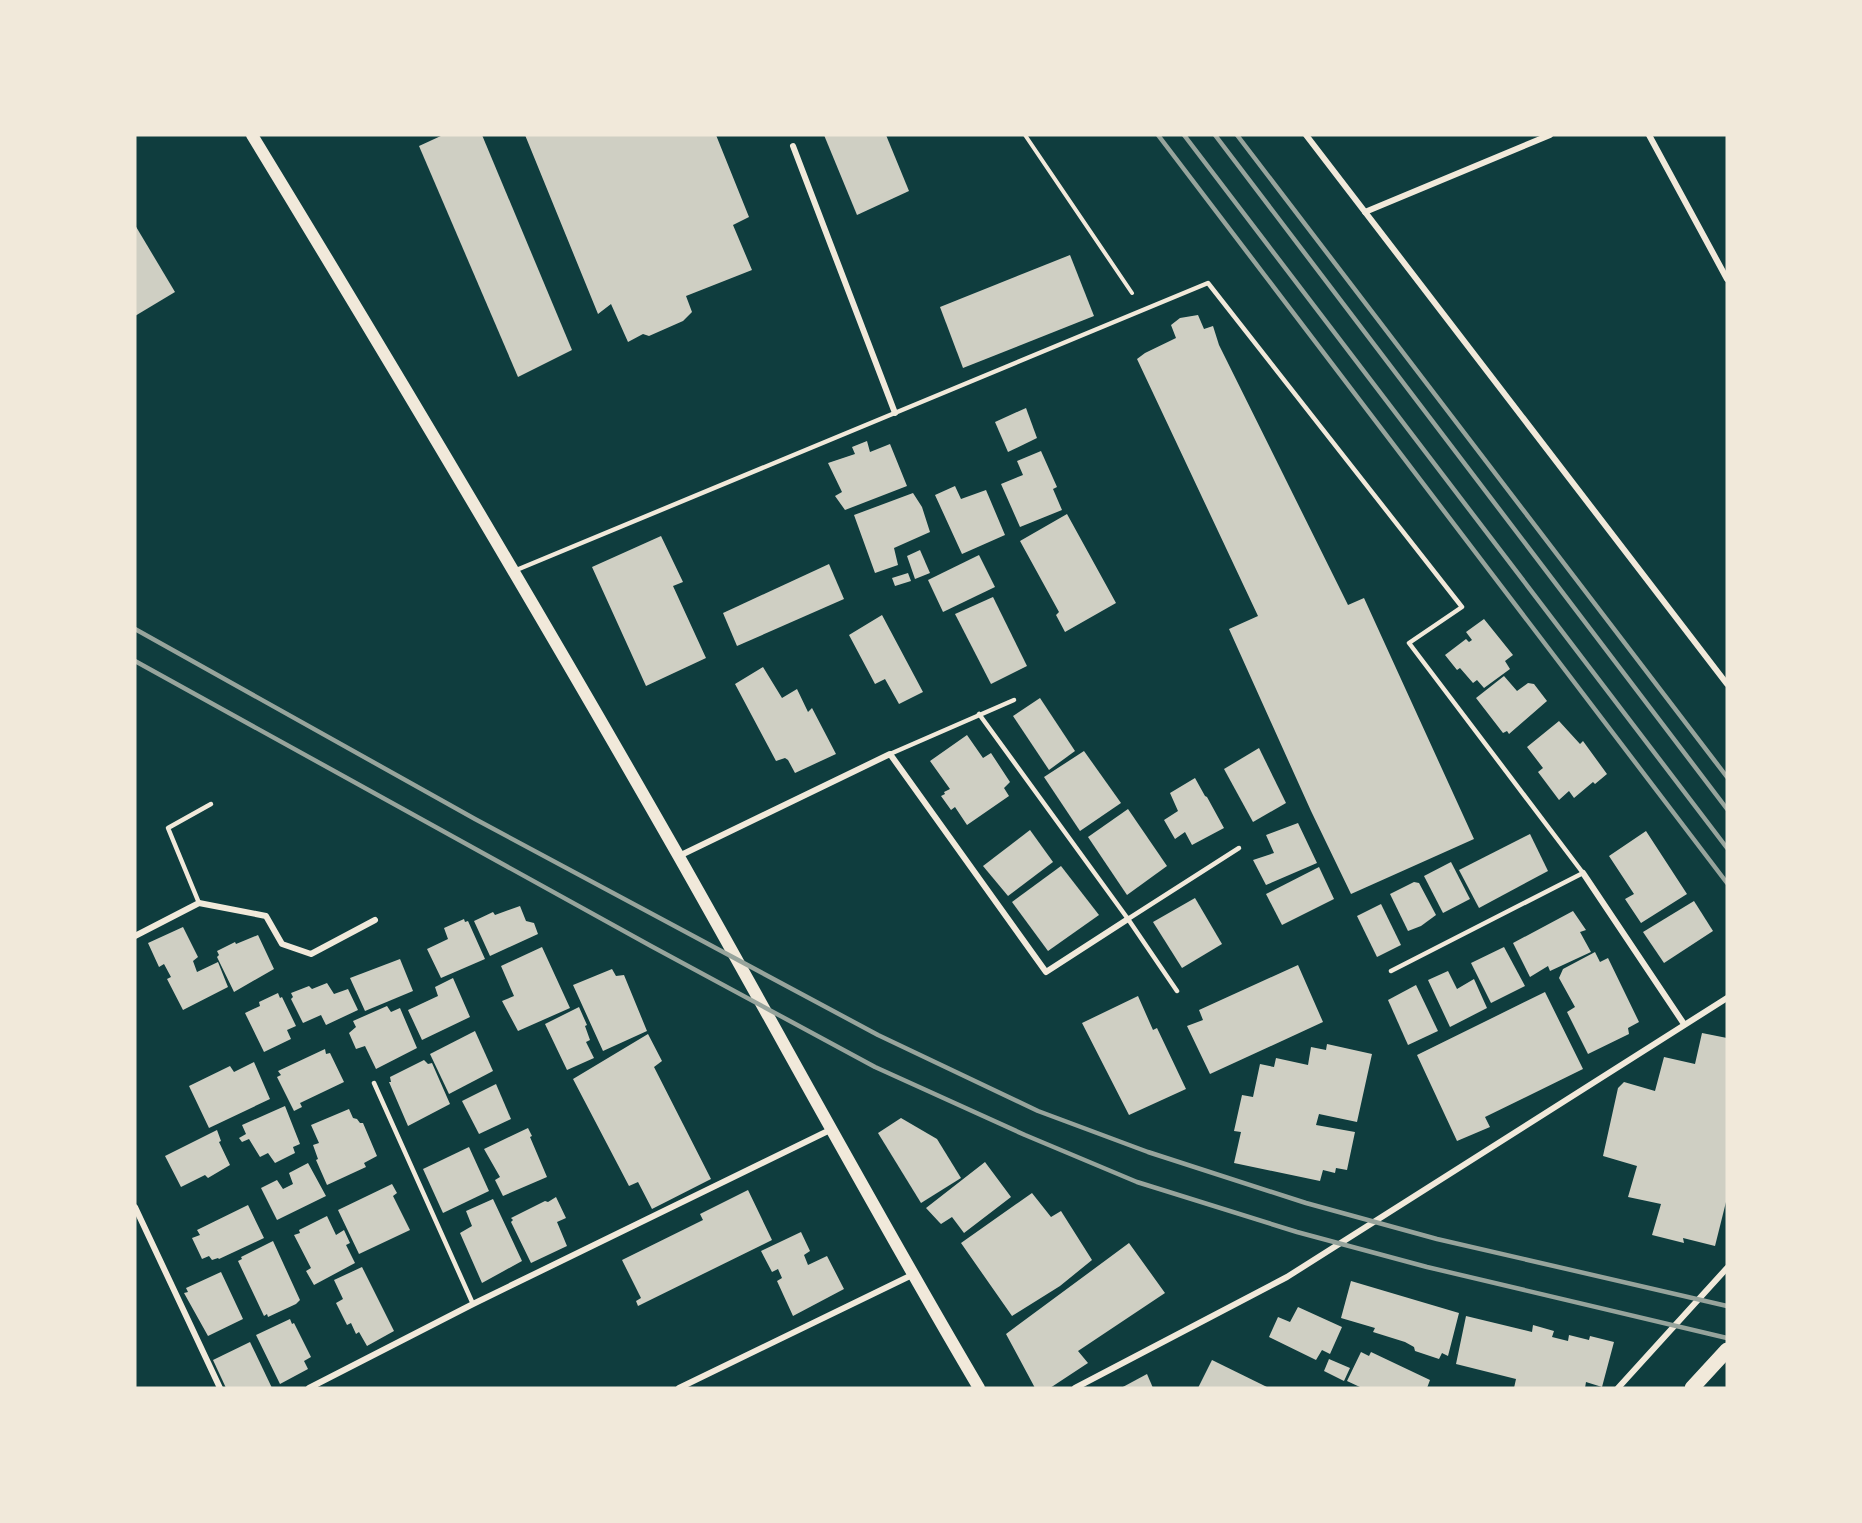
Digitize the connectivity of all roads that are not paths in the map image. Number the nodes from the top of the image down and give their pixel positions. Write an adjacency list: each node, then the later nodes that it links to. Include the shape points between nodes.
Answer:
1 (252, 135): 9 (main road)
2 (1306, 135): 6 (street)
3 (1550, 135): 6 (street)
4 (1649, 135): 7 (street)
5 (793, 146): 8 (street)
6 (1365, 212): 10 (street)
7 (1727, 279)
8 (895, 413): 9 (lane); 17 (lane, via 1208,283 1462,607 1409,644)
9 (514, 571): 16 (main road)
10 (1727, 684)
11 (1014, 700): 12 (lane)
12 (980, 714): 13 (lane); 19 (lane)
13 (890, 754): 16 (street); 19 (street, via 1046,972)
14 (211, 804): 18 (lane, via 168,828)
15 (1239, 848): 19 (lane)
16 (679, 856): 27 (main road)
17 (1583, 873): 22 (lane); 25 (street)
18 (199, 903): 20 (street, via 266,916 282,944 310,954); 21 (street)
19 (1128, 919): 23 (lane)
20 (375, 920)
21 (135, 936)
22 (1391, 970)
23 (1177, 991)
24 (1727, 998): 25 (street)
25 (1684, 1024): 37 (street, via 1287,1276)
26 (374, 1083): 31 (lane)
27 (830, 1130): 30 (main road); 31 (street)
28 (135, 1207): 33 (street)
29 (1727, 1268): 38 (street)
30 (912, 1275): 35 (street); 36 (main road)
31 (473, 1304): 34 (street)
32 (1727, 1350): 39 (main road)
33 (220, 1388)
34 (309, 1388)
35 (680, 1388)
36 (979, 1388)
37 (1075, 1388)
38 (1618, 1388)
39 (1692, 1388)

